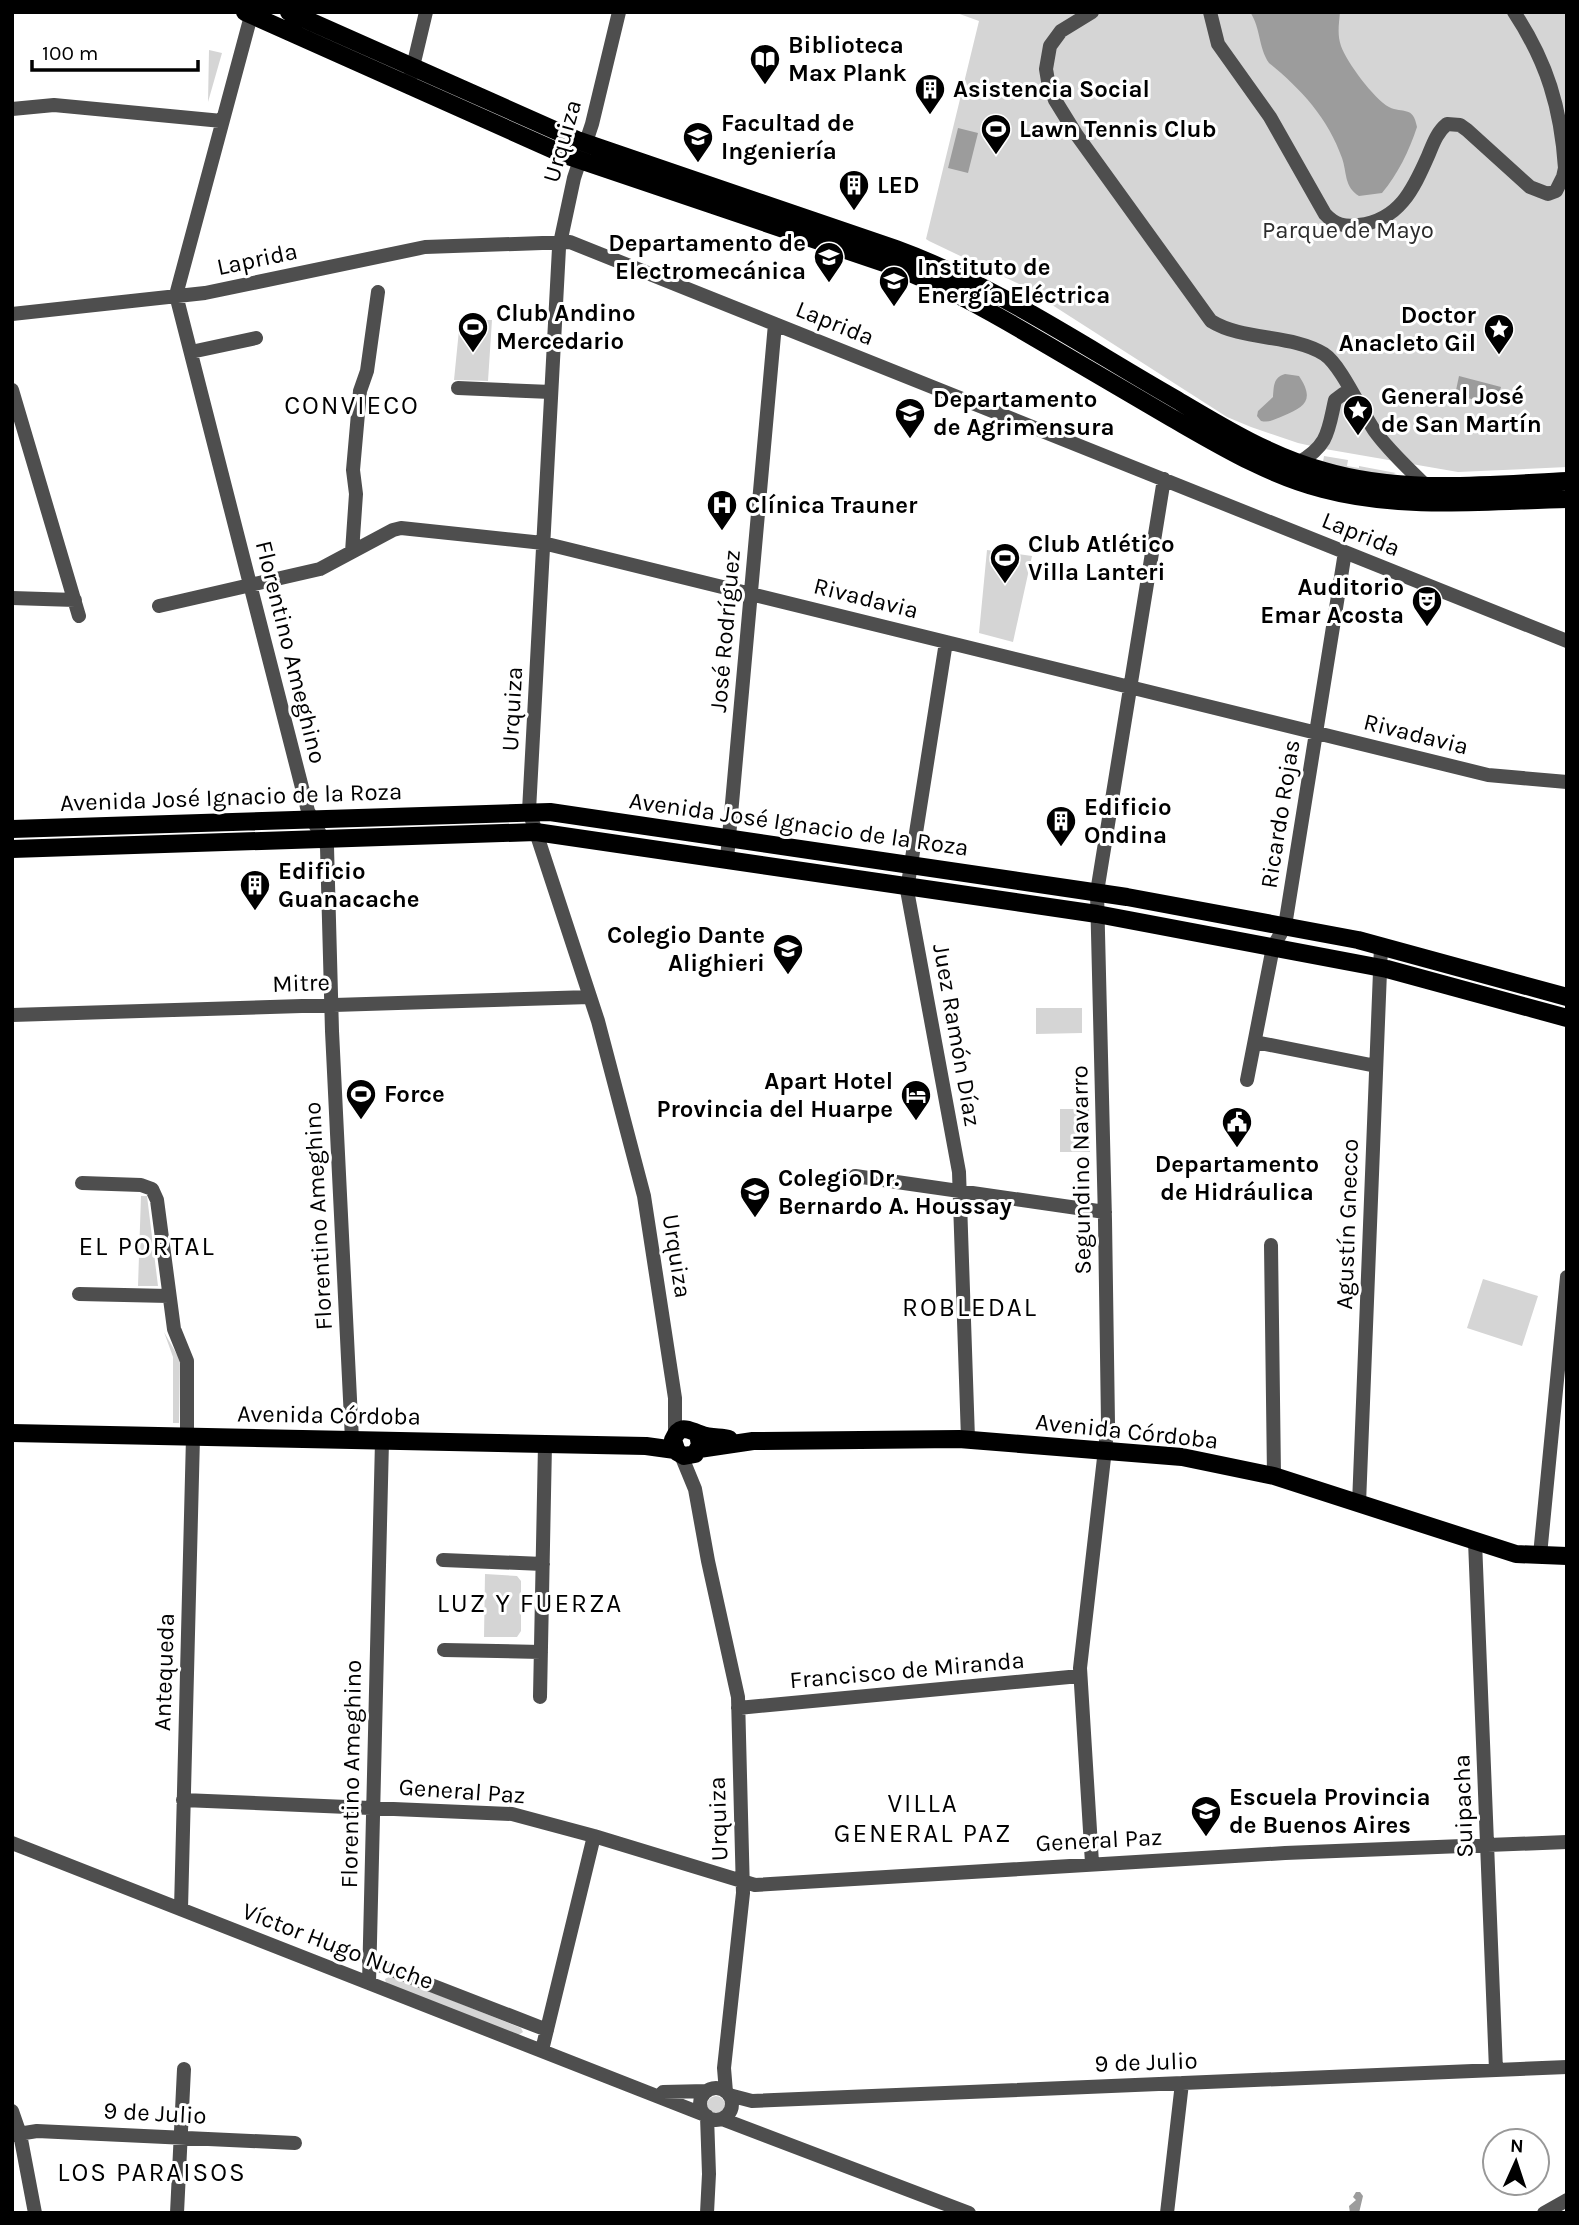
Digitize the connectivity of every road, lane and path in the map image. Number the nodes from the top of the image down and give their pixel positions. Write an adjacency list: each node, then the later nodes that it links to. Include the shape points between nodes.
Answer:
1 (289, 12): 8 (main road)
2 (426, 12): 8 (street)
3 (620, 12): 12 (street, Urquiza)
4 (1091, 12): 23 (street, via 1061,31 1046,58 1048,81 1063,115 1211,321 1320,351 1335,364)
5 (1210, 12): 6 (street, via 1218,44 1270,117 1325,214 1336,224 1351,226 1375,222 1399,208 1447,124 1467,130 1530,187 1548,194 1556,191 1565,167 1558,109 1534,43)
6 (1514, 12)
7 (249, 13): 9 (main road); 11 (street, Florentino Ameghino)
8 (413, 67): 9 (street); 12 (main road)
9 (408, 85): 12 (main road)
10 (12, 109): 11 (street, via 54,105)
11 (222, 121): 15 (street, Florentino Ameghino)
12 (583, 151): 13 (street, Urquiza); 24 (main road, via 937,265 990,291 1234,434); 28 (main road, via 931,281 1228,450 1308,485 1364,498 1410,502)
13 (560, 242): 15 (street, Laprida, via 419,248); 17 (street, Laprida, via 570,242); 22 (street, Urquiza)
14 (378, 292): 30 (street, via 360,391)
15 (177, 296): 16 (street, Laprida); 19 (street, Florentino Ameghino)
16 (12, 314)
17 (775, 324): 25 (street, Laprida); 33 (street, José Rodríguez)
18 (256, 338): 19 (street)
19 (191, 352): 32 (street, Florentino Ameghino)
20 (458, 388): 22 (street)
21 (12, 390): 35 (street)
22 (551, 392): 29 (street, Urquiza)
23 (1354, 397): 24 (street, via 1343,394 1335,400 1325,438); 27 (street, via 1382,440)
24 (1298, 463): 27 (main road, via 1370,481)
25 (1164, 479): 31 (street, Laprida); 40 (street, Segundino Navarro)
26 (1567, 481): 27 (main road)
27 (1424, 485)
28 (1567, 499)
29 (543, 543): 30 (street, Rivadavia, via 406,528); 33 (street, Rivadavia); 43 (street, Urquiza)
30 (352, 552): 32 (street, Rivadavia, via 320,569)
31 (1345, 552): 38 (street, Laprida); 41 (street, Ricardo Rojas)
32 (250, 585): 36 (street, Rivadavia); 44 (street, Florentino Ameghino)
33 (751, 593): 39 (street, Rivadavia); 48 (street, José Rodríguez)
34 (12, 598): 35 (street)
35 (75, 600): 37 (street)
36 (159, 606)
37 (79, 616)
38 (1567, 641)
39 (946, 642): 40 (street, Rivadavia); 52 (street, Juez Ramón Díaz)
40 (1130, 687): 41 (street, Rivadavia); 55 (street, Segundino Navarro)
41 (1316, 733): 42 (street, Rivadavia, via 1488,775); 58 (street, Ricardo Rojas)
42 (1567, 782)
43 (530, 813): 44 (main road, Avenida José Ignacio de la Roza); 45 (main road, Avenida José Ignacio de la Roza); 47 (street, Urquiza)
44 (312, 819): 46 (main road, Avenida José Ignacio de la Roza); 49 (street, Florentino Ameghino)
45 (628, 823): 47 (main road, via 608,829 569,825); 48 (main road, Avenida José Ignacio de la Roza)
46 (12, 829)
47 (536, 832): 49 (main road, Avenida José Ignacio de la Roza); 51 (main road, Avenida José Ignacio de la Roza); 63 (street, Urquiza)
48 (729, 838): 51 (street, José Rodríguez); 52 (main road, Avenida José Ignacio de la Roza)
49 (323, 839): 50 (main road, Avenida José Ignacio de la Roza); 65 (street, Florentino Ameghino, via 327,847)
50 (12, 849)
51 (727, 859): 54 (main road, Avenida José Ignacio de la Roza)
52 (911, 865): 53 (main road, Avenida José Ignacio de la Roza); 54 (street, Juez Ramón Díaz)
53 (990, 877): 54 (main road, via 964,881 932,878); 55 (main road, Avenida José Ignacio de la Roza)
54 (908, 885): 56 (main road, Avenida José Ignacio de la Roza); 73 (street, Juez Ramón Díaz)
55 (1097, 892): 56 (main road, via 1075,899); 57 (street, Segundino Navarro); 58 (main road, Avenida José Ignacio de la Roza)
56 (1012, 901): 57 (main road, Avenida José Ignacio de la Roza)
57 (1097, 914): 61 (main road, Avenida José Ignacio de la Roza); 74 (street, Segundino Navarro)
58 (1285, 926): 59 (main road, Avenida José Ignacio de la Roza); 61 (street, Ricardo Rojas)
59 (1359, 940): 60 (main road, Avenida José Ignacio de la Roza); 61 (main road, via 1299,939)
60 (1381, 946): 62 (street, Agustín Gnecco); 64 (main road, Avenida José Ignacio de la Roza)
61 (1273, 947): 62 (main road, Avenida José Ignacio de la Roza); 68 (street, Ricardo Rojas)
62 (1380, 968): 67 (main road, Avenida José Ignacio de la Roza); 69 (street, Agustín Gnecco)
63 (590, 997): 65 (street, Mitre); 84 (street, Urquiza, via 646,1203)
64 (1567, 997)
65 (332, 1005): 66 (street, Mitre); 82 (street, Florentino Ameghino)
66 (12, 1015)
67 (1567, 1018)
68 (1255, 1042): 69 (street); 70 (street, Ricardo Rojas)
69 (1376, 1066): 88 (street, Agustín Gnecco)
70 (1247, 1080)
71 (855, 1176): 73 (street)
72 (82, 1183): 78 (street, Antequeda, via 152,1188)
73 (960, 1191): 74 (street); 81 (street, Juez Ramón Díaz)
74 (1105, 1212): 86 (street, Segundino Navarro)
75 (1271, 1245): 87 (street)
76 (1567, 1277): 90 (street)
77 (79, 1294): 78 (street)
78 (169, 1296): 80 (street, Antequeda, via 174,1329 187,1361)
79 (12, 1433): 80 (main road, Avenida Córdoba)
80 (190, 1437): 82 (main road, Avenida Córdoba); 99 (street, Antequeda)
81 (968, 1439): 84 (main road, Avenida Córdoba); 86 (main road, Avenida Córdoba)
82 (352, 1440): 83 (main road, Avenida Córdoba)
83 (382, 1441): 85 (main road, Avenida Córdoba); 100 (street, Florentino Ameghino)
84 (686, 1443): 85 (main road, Avenida Córdoba); 98 (street, Urquiza)
85 (545, 1444): 93 (street)
86 (1105, 1450): 87 (main road, Avenida Córdoba, via 1182,1457); 96 (street, Segundino Navarro)
87 (1274, 1476): 88 (main road, Avenida Córdoba)
88 (1359, 1504): 89 (main road, Avenida Córdoba)
89 (1475, 1541): 90 (main road, Avenida Córdoba, via 1516,1554); 104 (street, Suipacha)
90 (1541, 1555): 91 (main road, Avenida Córdoba)
91 (1567, 1556)
92 (443, 1560): 93 (street)
93 (542, 1564): 95 (street)
94 (443, 1650): 95 (street)
95 (541, 1652): 97 (street)
96 (1080, 1676): 98 (street, Francisco de Miranda); 105 (street, Segundino Navarro)
97 (540, 1697)
98 (738, 1709): 106 (street, Urquiza)
99 (183, 1800): 100 (street, General Paz); 107 (street, Antequeda)
100 (373, 1808): 101 (street, General Paz, via 512,1814); 108 (street, Florentino Ameghino)
101 (594, 1836): 106 (street, General Paz); 110 (street)
102 (1567, 1842): 104 (street, General Paz)
103 (12, 1843): 107 (street, Víctor Hugo Nuche)
104 (1487, 1845): 105 (street, General Paz); 115 (street, Suipacha)
105 (1092, 1863): 106 (street, General Paz, via 755,1885)
106 (743, 1882): 113 (street, Urquiza)
107 (181, 1909): 109 (street, Víctor Hugo Nuche)
108 (369, 1961): 109 (street, Florentino Ameghino); 110 (street, Víctor Hugo Nuche)
109 (369, 1983): 111 (street, Víctor Hugo Nuche)
110 (547, 2030): 111 (street)
111 (542, 2050): 118 (street, Víctor Hugo Nuche)
112 (1567, 2067): 115 (street, 9 de Julio)
113 (724, 2068): 117 (street, Urquiza); 119 (street, Urquiza)
114 (184, 2069): 123 (street)
115 (1496, 2070): 116 (street, 9 de Julio)
116 (1182, 2083): 119 (street, 9 de Julio, via 752,2101); 130 (street)
117 (709, 2090): 118 (street, Víctor Hugo Nuche); 119 (street, via 719,2088); 121 (street, via 701,2102 702,2110)
118 (648, 2091): 121 (street, Víctor Hugo Nuche)
119 (727, 2093): 121 (street, via 732,2106 729,2114)
120 (12, 2110): 122 (street)
121 (714, 2117): 126 (street); 129 (street, Víctor Hugo Nuche)
122 (16, 2134): 123 (street, 9 de Julio); 127 (street)
123 (181, 2137): 124 (street, 9 de Julio); 128 (street)
124 (295, 2143)
125 (1567, 2200): 131 (street)
126 (711, 2212)
127 (36, 2213)
128 (177, 2213)
129 (969, 2213)
130 (1167, 2213)
131 (1544, 2213)

